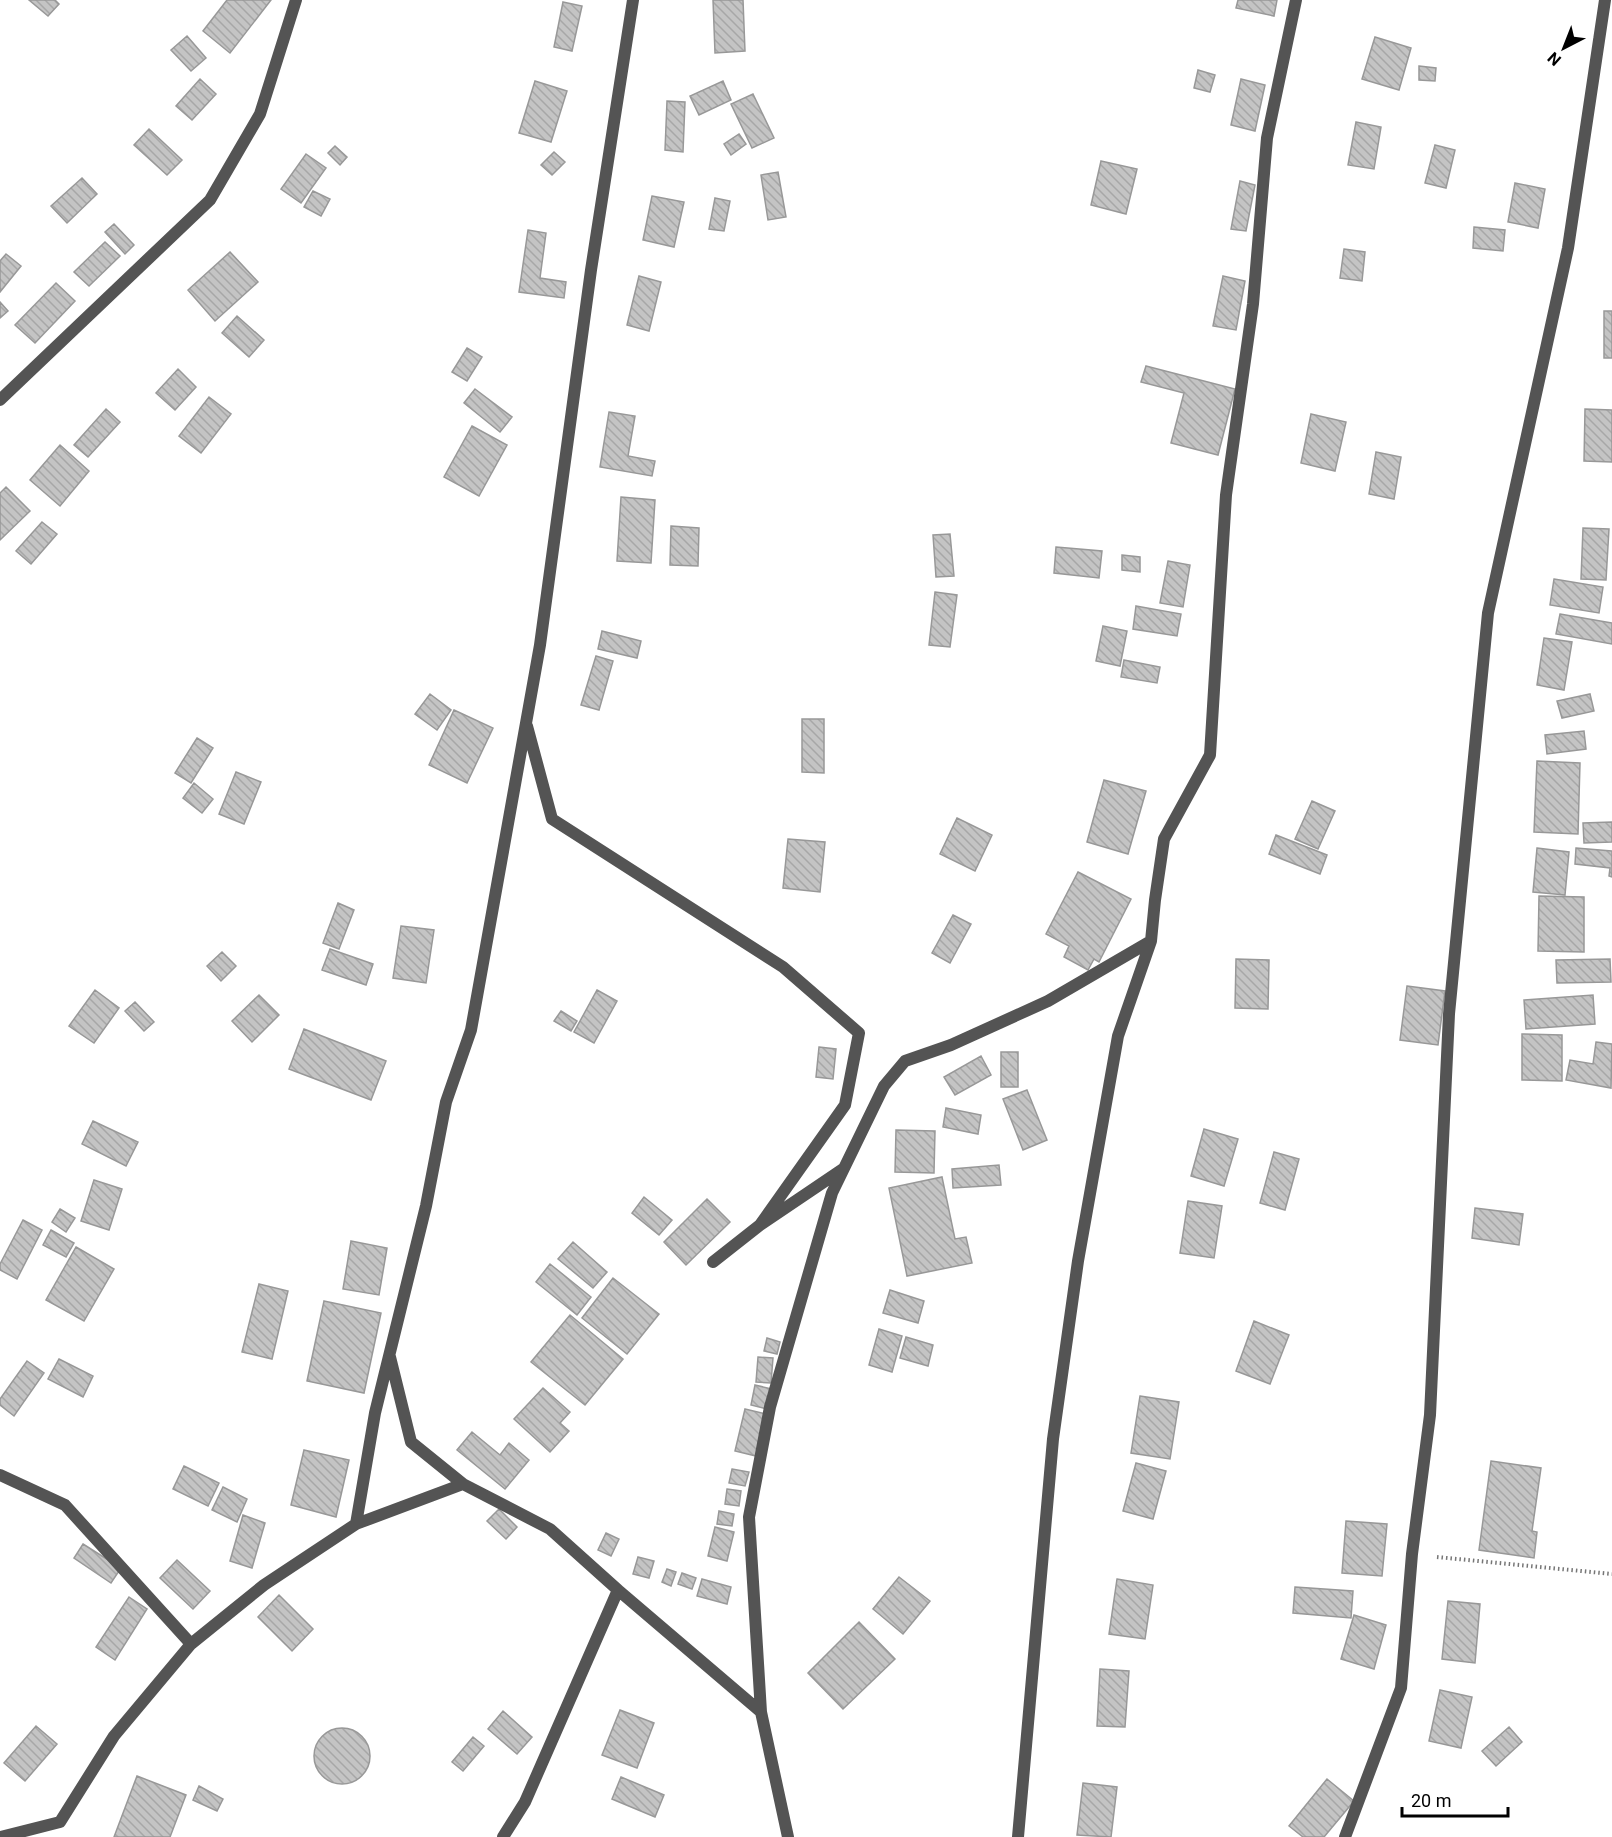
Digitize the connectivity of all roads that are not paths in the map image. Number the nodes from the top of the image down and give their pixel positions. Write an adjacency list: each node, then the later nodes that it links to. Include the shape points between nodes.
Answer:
1 (296, 0): 5 (street, via 260,114 210,200)
2 (633, 0): 6 (street)
3 (1296, 0): 7 (street, via 1267,138 1253,304 1226,495 1210,755 1164,839)
4 (1605, 0): 24 (street, via 1568,248 1488,613 1449,1014 1430,1415 1412,1554 1401,1688)
5 (0, 400)
6 (526, 722): 9 (street, via 552,819 783,967 859,1033 845,1106); 11 (street, via 471,1030 446,1102)
7 (1151, 941): 8 (street, via 1048,1001 951,1045 905,1061 884,1086); 23 (street, via 1118,1036 1078,1261 1053,1438)
8 (844, 1168): 9 (street); 17 (street, via 832,1193 770,1407 749,1517)
9 (760, 1225): 10 (street)
10 (713, 1262)
11 (390, 1355): 13 (street, via 411,1442); 14 (street, via 375,1413)
12 (0, 1475): 16 (street, via 64,1505)
13 (463, 1484): 14 (street); 15 (street, via 550,1529)
14 (356, 1524): 16 (street, via 264,1585)
15 (618, 1590): 17 (street); 21 (street, via 525,1802)
16 (191, 1644): 18 (street, via 114,1736)
17 (761, 1712): 22 (street)
18 (60, 1822): 19 (street); 20 (street)
19 (1, 1837)
20 (52, 1837)
21 (503, 1837)
22 (788, 1837)
23 (1018, 1837)
24 (1346, 1837)

